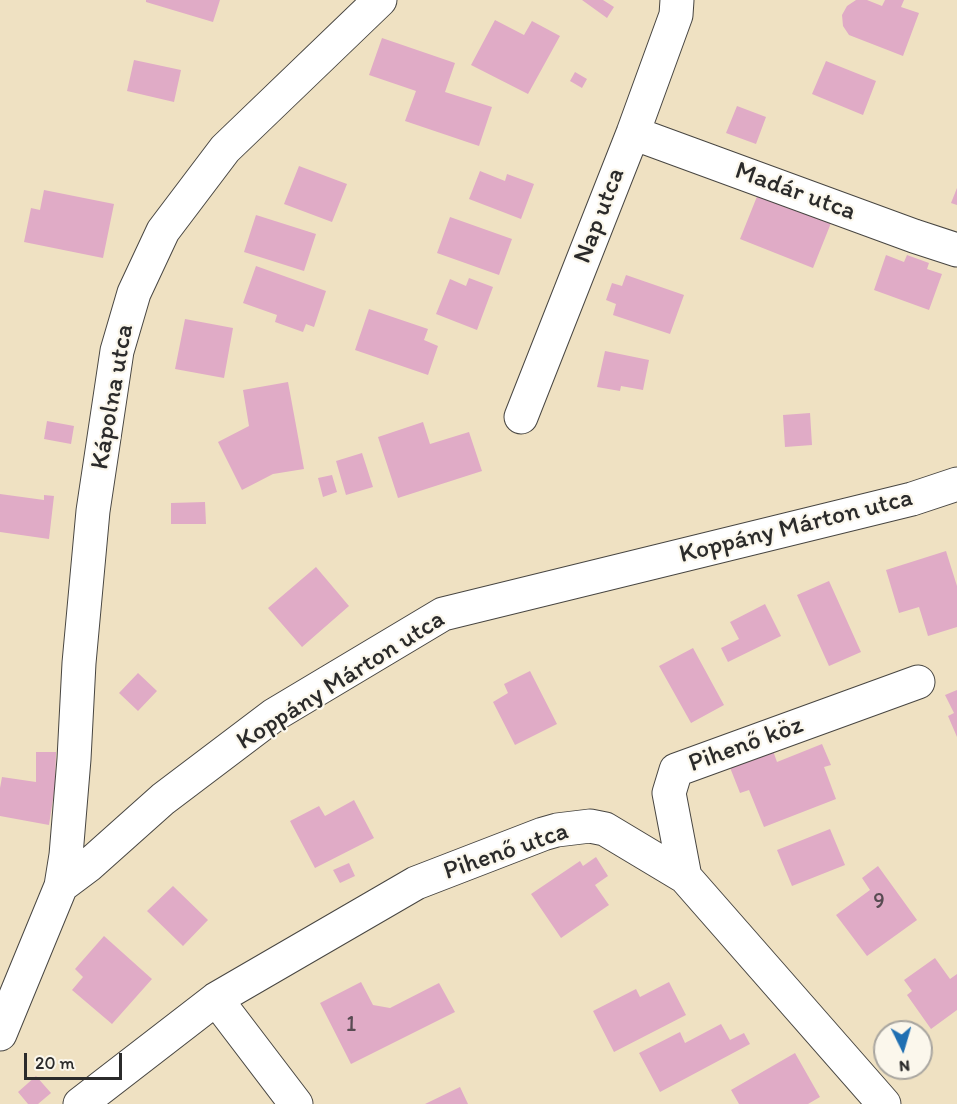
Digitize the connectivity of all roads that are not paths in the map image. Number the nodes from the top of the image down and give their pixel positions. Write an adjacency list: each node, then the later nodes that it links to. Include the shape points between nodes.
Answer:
1 (380, 0): 9 (street, Kápolna utca, via 225,149 164,231 134,293 117,351 93,511)
2 (676, 7): 3 (street, Nap utca)
3 (633, 133): 4 (street, Madár utca); 5 (street, Nap utca)
4 (957, 250)
5 (521, 417)
6 (957, 484): 9 (street, Koppány Márton utca, via 912,499 443,614 274,715 163,799)
7 (918, 682): 8 (street, Pihenő köz, via 676,770 669,793)
8 (685, 877): 10 (street, Pihenő utca, via 605,829 590,826 557,830 416,883); 14 (street, Pihenő utca)
9 (61, 886): 11 (street)
10 (216, 999): 12 (street, Pihenő utca); 13 (street)
11 (0, 1034)
12 (80, 1104)
13 (296, 1104)
14 (884, 1104)

